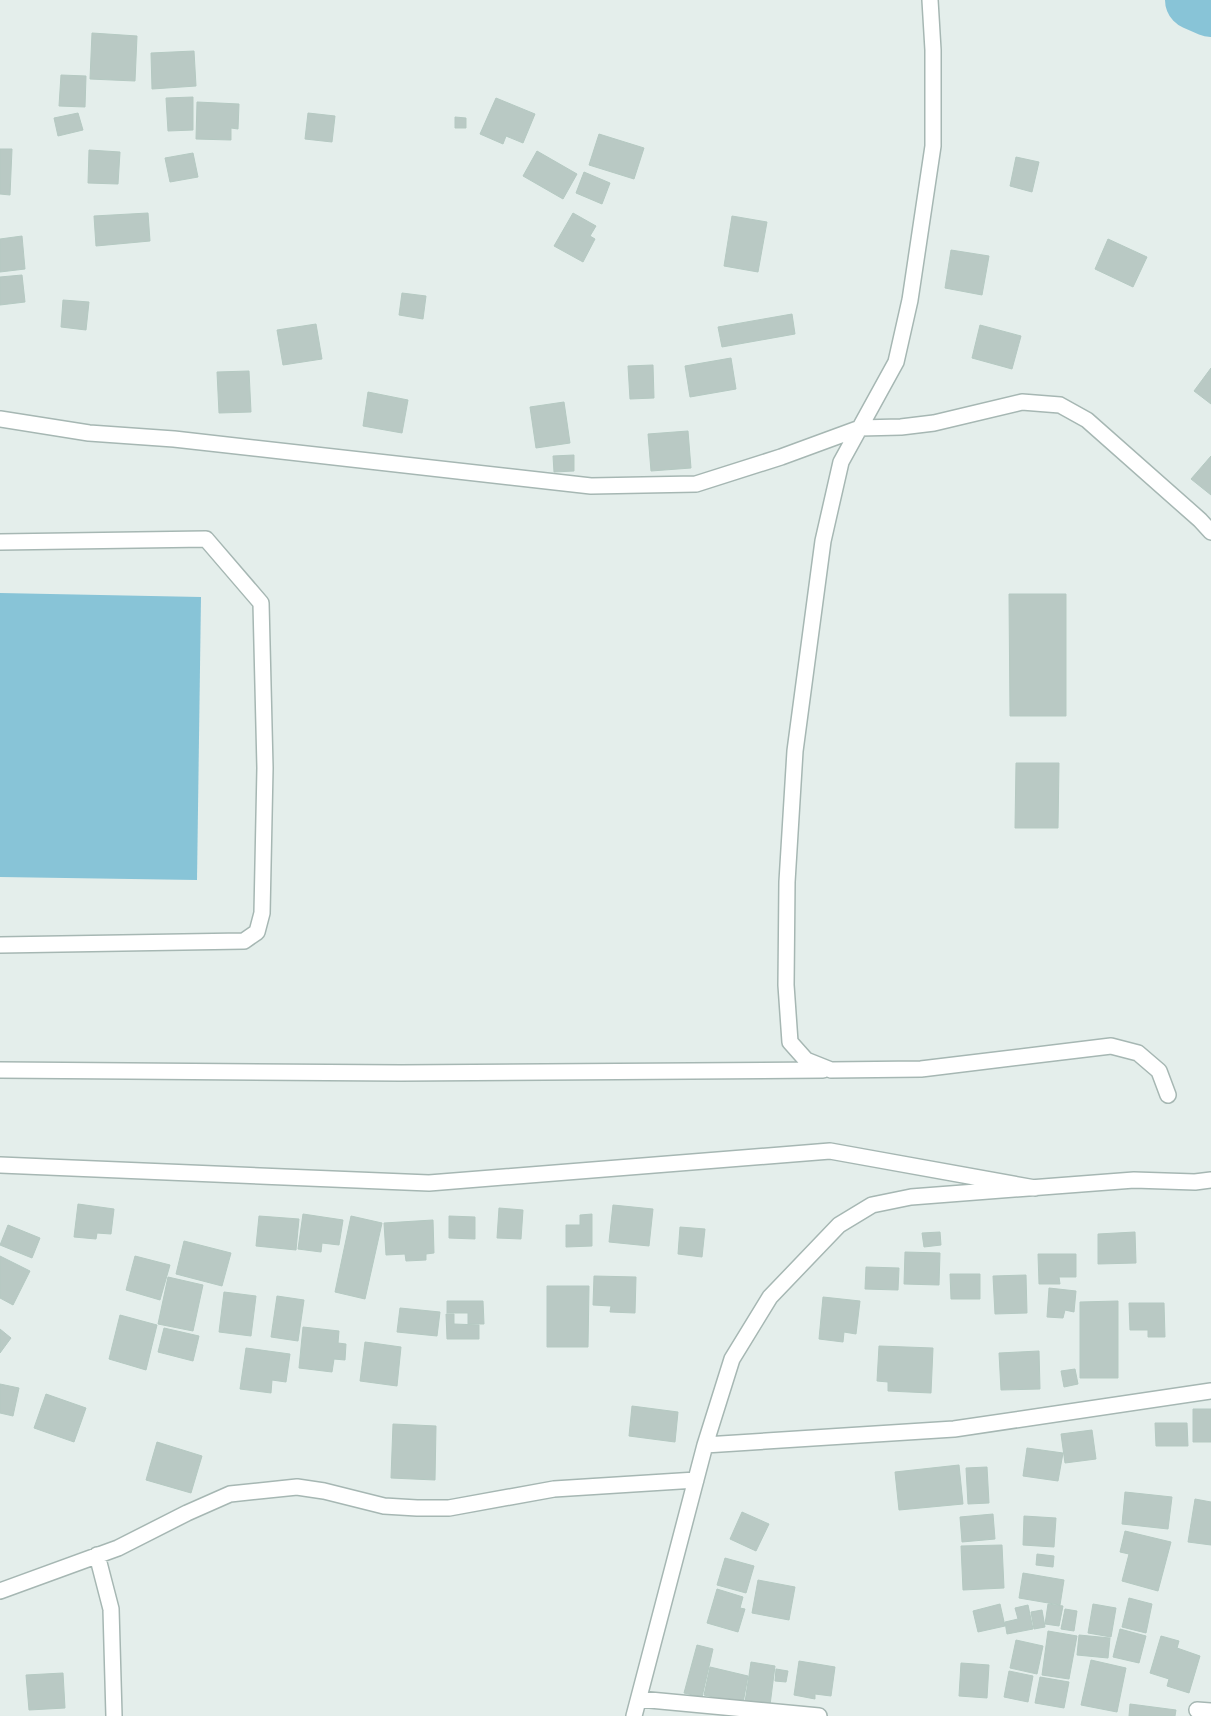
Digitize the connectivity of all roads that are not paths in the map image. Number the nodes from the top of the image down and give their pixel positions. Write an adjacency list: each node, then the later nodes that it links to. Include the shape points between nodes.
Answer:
1 (930, 0): 3 (street, via 933,146 910,300 896,362)
2 (0, 419): 3 (street, via 89,433 174,439 592,486 696,484)
3 (860, 428): 4 (street, via 934,423 1022,402 1060,405 1087,420); 8 (street, via 841,462 823,541 795,751 786,882 786,985 790,1042 806,1060)
4 (1211, 532)
5 (0, 542): 6 (street, via 206,539 261,603 265,760 262,913 257,932 244,941)
6 (0, 945)
7 (0, 1070): 8 (street, via 401,1073)
8 (831, 1070): 9 (street, via 921,1069 1111,1046 1138,1053 1159,1071)
9 (1168, 1095)
10 (0, 1165): 14 (street, via 429,1183 830,1151)
11 (1211, 1180): 12 (street)
12 (1195, 1182): 13 (street); 14 (street, via 1134,1180)
13 (1211, 1187)
14 (1035, 1188): 16 (street, via 911,1197 872,1205 839,1225 765,1304 732,1359)
15 (1211, 1391): 16 (street, via 954,1429)
16 (705, 1445): 17 (street)
17 (696, 1480): 18 (street, via 554,1489 449,1508 384,1506 297,1487 230,1494); 20 (street)
18 (97, 1555): 19 (street); 21 (street, via 111,1609)
19 (0, 1591)
20 (639, 1699): 22 (street); 23 (street)
21 (114, 1716)
22 (634, 1716)
23 (819, 1716)

